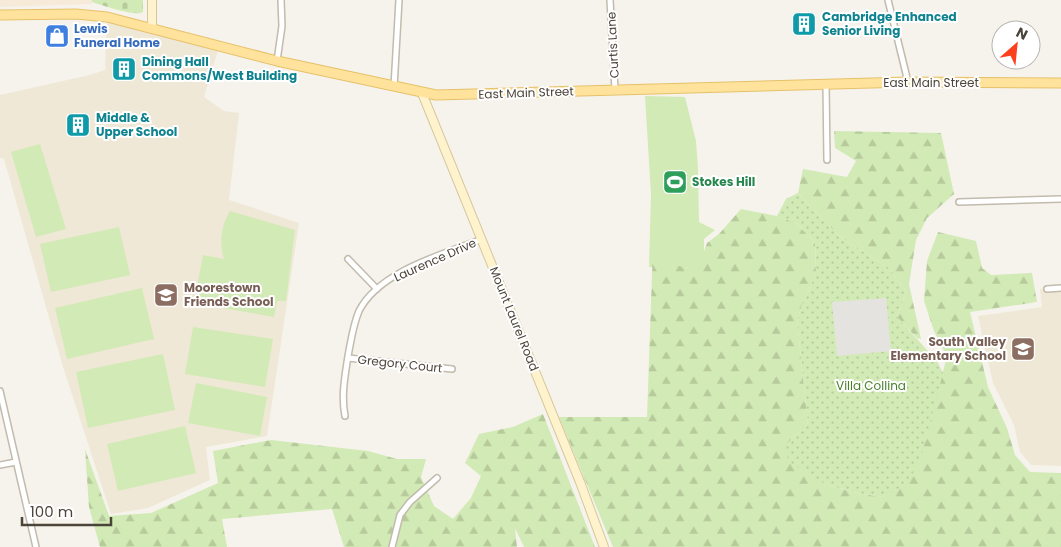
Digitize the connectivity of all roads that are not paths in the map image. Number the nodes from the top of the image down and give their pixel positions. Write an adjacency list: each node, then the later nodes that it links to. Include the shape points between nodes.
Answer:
1 (152, 0): 7 (main road)
2 (281, 0): 8 (street, via 282,26)
3 (400, 0): 12 (street)
4 (610, 0): 13 (street, Curtis Lane)
5 (888, 0): 9 (street)
6 (0, 15): 7 (main road, East Main Street, via 93,15)
7 (152, 28): 8 (main road, East Main Street)
8 (277, 61): 12 (main road, East Main Street)
9 (908, 82): 10 (main road, East Main Street); 11 (main road, East Main Street)
10 (1061, 83)
11 (826, 84): 13 (main road, East Main Street); 15 (street)
12 (394, 87): 14 (main road, East Main Street)
13 (615, 90): 14 (main road, East Main Street)
14 (422, 93): 18 (main road, Mount Laurel Road)
15 (827, 160)
16 (1061, 199): 17 (street)
17 (959, 202)
18 (482, 239): 22 (street, Laurence Drive, via 402,272); 32 (main road, Mount Laurel Road)
19 (348, 259): 22 (street)
20 (1061, 288): 21 (street)
21 (1047, 289)
22 (377, 290): 23 (street, Laurence Drive, via 359,311)
23 (348, 358): 24 (street, Gregory Court); 26 (street, Laurence Drive, via 343,400)
24 (452, 369)
25 (0, 391): 27 (street)
26 (345, 416)
27 (16, 462): 28 (street); 30 (street)
28 (0, 465)
29 (437, 478): 31 (street, via 404,509)
30 (36, 547)
31 (392, 547)
32 (604, 547)

